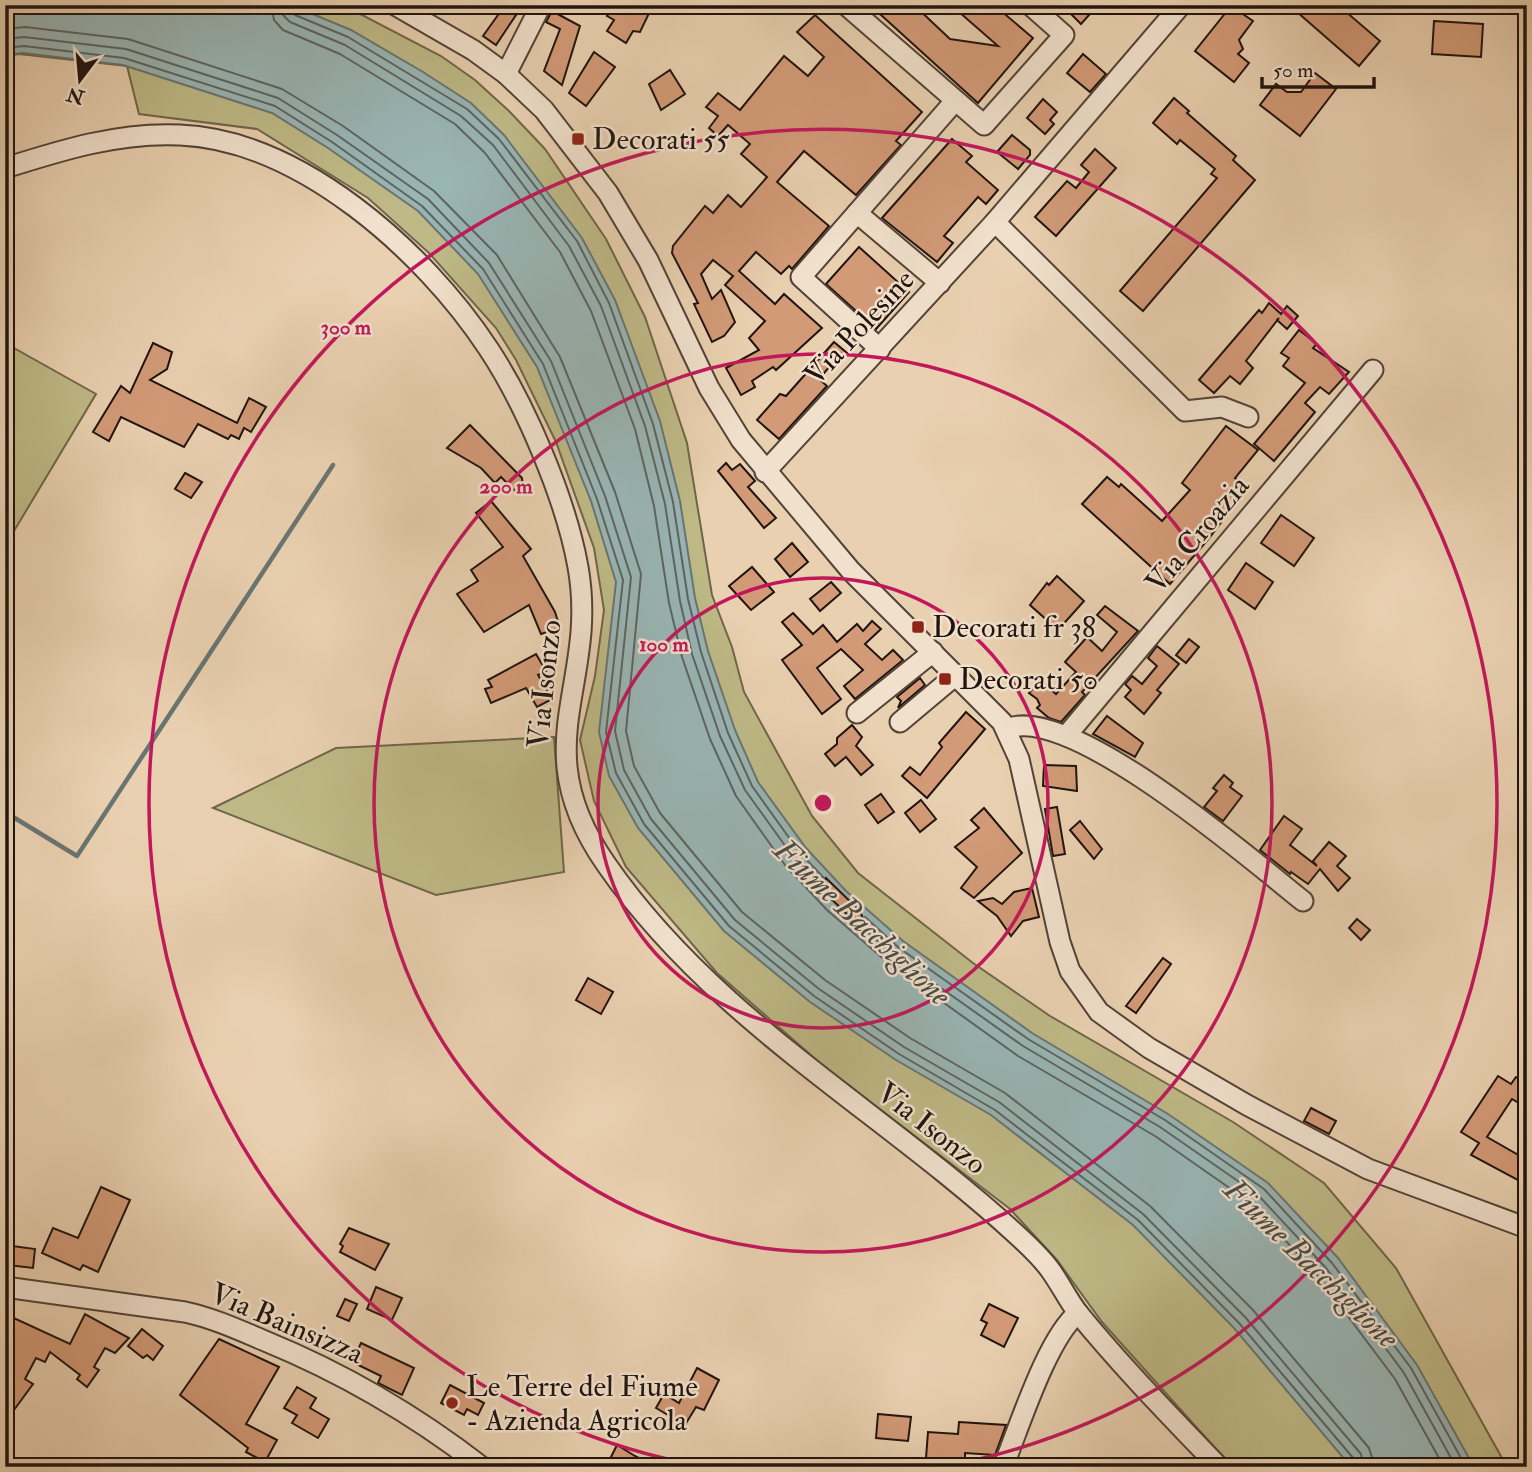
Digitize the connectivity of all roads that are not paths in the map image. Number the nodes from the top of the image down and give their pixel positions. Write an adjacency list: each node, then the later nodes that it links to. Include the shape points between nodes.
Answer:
1 (395, 5): 6 (street)
2 (541, 5): 6 (street)
3 (846, 5): 7 (street)
4 (1030, 5): 7 (street, via 1064,35 984,125)
5 (1181, 5): 10 (street, Via Polesine)
6 (506, 74): 15 (street, via 544,110 608,193 648,260 720,407)
7 (955, 101): 9 (street)
8 (5, 168): 25 (street, Via Isonzo, via 122,137 182,135 239,144 296,169 353,206 442,289 487,346 516,397 572,542 579,569 581,626 566,723 565,770 593,845 627,893 712,984 1018,1236 1052,1271)
9 (858, 212): 11 (street); 12 (street, via 801,277)
10 (995, 222): 11 (street, Via Polesine); 14 (street, via 1185,411 1222,407)
11 (940, 283): 12 (street, Via Polesine)
12 (880, 349): 15 (street, Via Polesine)
13 (1373, 370): 21 (street, Via Croazia)
14 (1248, 418)
15 (765, 472): 16 (street, via 851,571)
16 (933, 652): 17 (street); 18 (street)
17 (956, 675): 19 (street); 20 (street, via 995,711)
18 (857, 713)
19 (900, 722)
20 (1007, 729): 21 (street, via 1017,724); 23 (street, via 1019,759 1057,932 1070,971 1099,1012 1190,1072 1346,1158)
21 (1066, 736): 22 (street, via 1172,797)
22 (1303, 901)
23 (1526, 1227)
24 (5, 1287): 26 (street, Via Bainsizza, via 214,1320 366,1389)
25 (1078, 1313): 27 (street, via 1047,1362); 28 (street, Via Isonzo)
26 (482, 1467)
27 (1003, 1467)
28 (1219, 1467)

